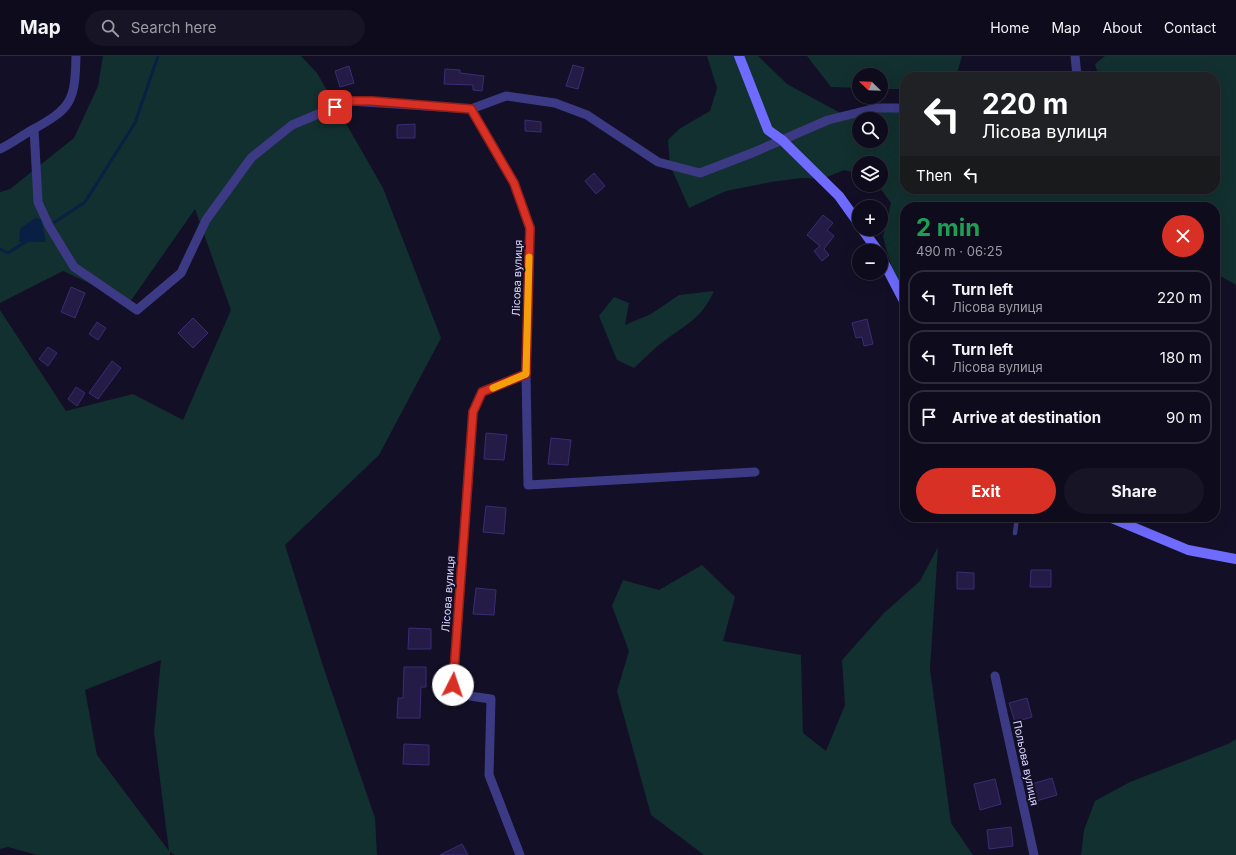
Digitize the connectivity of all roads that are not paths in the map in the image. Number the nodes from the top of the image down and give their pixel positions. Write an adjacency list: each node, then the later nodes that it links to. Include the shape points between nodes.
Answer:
1 (76, 56): 7 (street, via 75,85 66,108)
2 (739, 56): 8 (street, via 768,130)
3 (1075, 56): 4 (street)
4 (1077, 72)
5 (900, 108): 8 (street, via 876,108 828,120)
6 (471, 109): 7 (street, via 349,101 292,124 251,158 206,220 181,273 137,310 74,268 49,226 38,202); 8 (street, via 506,96 555,103 587,116 658,162 700,173); 13 (street, Лісова вулиця, via 514,183 530,228)
7 (34, 129): 9 (street)
8 (782, 140): 10 (street, via 840,196)
9 (0, 149)
10 (852, 214)
11 (888, 270): 12 (street)
12 (900, 293)
13 (526, 374): 14 (street, via 528,485); 20 (street, Лісова вулиця, via 482,392 473,412 453,685 456,694 491,699 489,775)
14 (755, 472)
15 (1016, 522): 17 (lane)
16 (1121, 522): 18 (street, via 1188,550)
17 (1014, 533)
18 (1236, 559)
19 (995, 676): 21 (street, Польова вулиця)
20 (520, 855)
21 (1034, 855)

